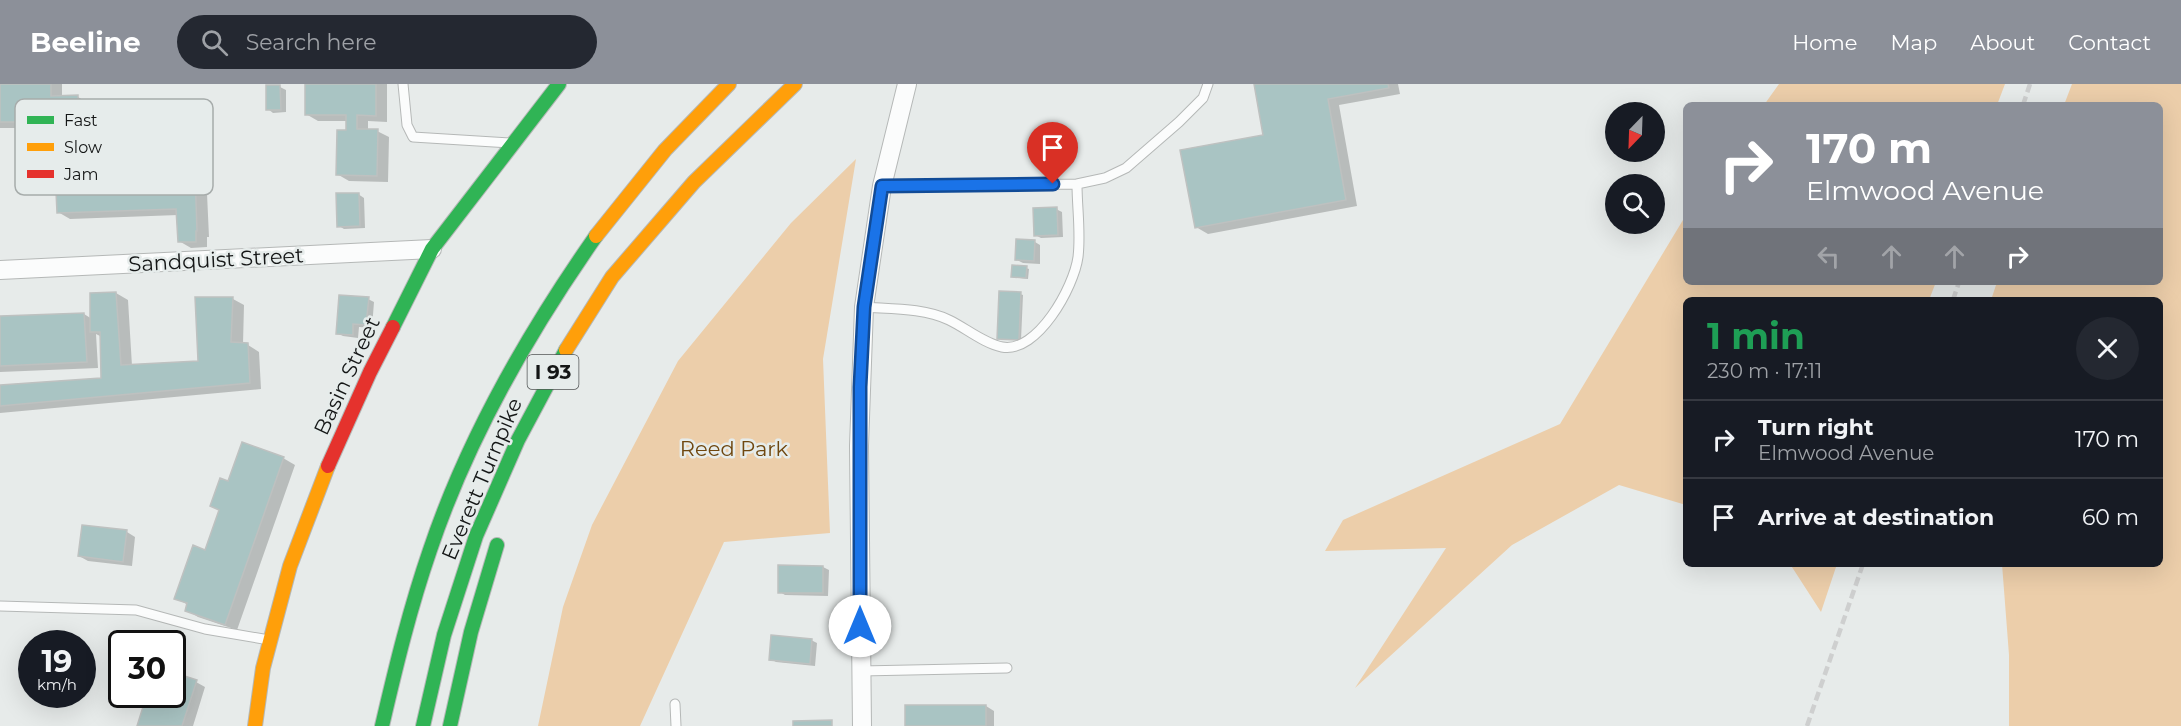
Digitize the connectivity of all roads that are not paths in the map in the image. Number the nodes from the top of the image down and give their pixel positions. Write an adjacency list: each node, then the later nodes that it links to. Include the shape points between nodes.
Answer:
1 (403, 84): 7 (lane, via 407,125 413,137)
2 (559, 84): 7 (main road, Basin Street)
3 (729, 84): 22 (main road, Everett Turnpike / I 93, via 669,146 590,244 521,349 464,461 419,578)
4 (795, 84): 12 (main road, Everett Turnpike / I 93, via 694,182)
5 (907, 84): 9 (street)
6 (1208, 84): 8 (lane, via 1203,98 1126,168)
7 (512, 143): 10 (main road, Basin Street)
8 (1077, 184): 9 (lane); 13 (lane, via 1078,256 1074,273 1041,330 1017,348 1002,347 930,313)
9 (882, 186): 13 (street)
10 (432, 249): 11 (street, Sandquist Street); 17 (main road, Basin Street, via 328,466 290,566)
11 (0, 270)
12 (612, 277): 14 (main road); 23 (main road, Everett Turnpike / I 93, via 554,370 476,536 444,635)
13 (864, 307): 19 (street, via 859,446)
14 (578, 357)
15 (503, 527): 24 (main road, via 471,632)
16 (0, 606): 17 (lane, via 136,610 205,629)
17 (269, 640): 21 (main road, Basin Street)
18 (1007, 669): 19 (lane)
19 (861, 671): 26 (street)
20 (675, 704): 25 (lane)
21 (255, 726)
22 (382, 726)
23 (423, 726)
24 (450, 726)
25 (676, 726)
26 (862, 726)

